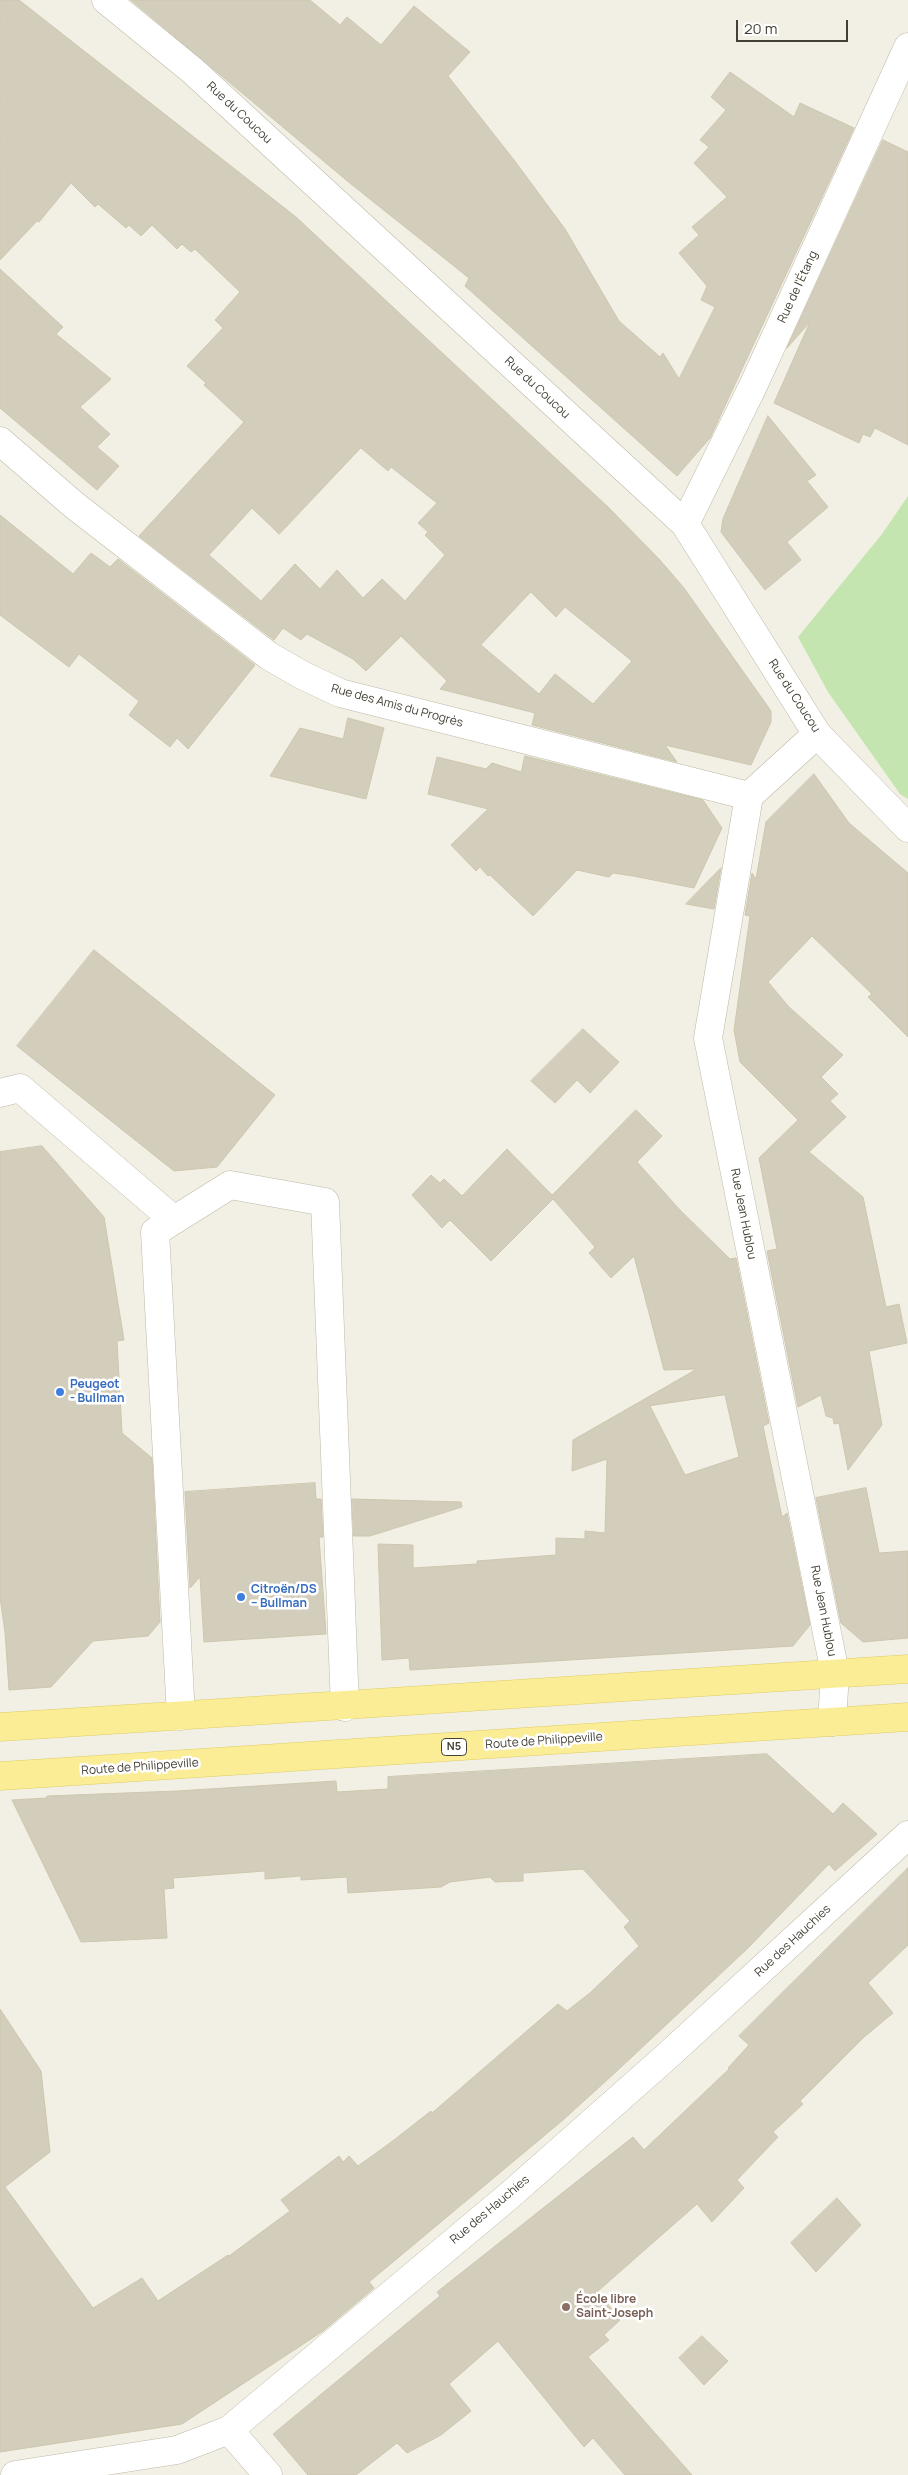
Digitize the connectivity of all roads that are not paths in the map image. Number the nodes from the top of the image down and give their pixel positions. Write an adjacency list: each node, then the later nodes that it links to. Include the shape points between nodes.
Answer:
1 (106, 0): 4 (street, Rue du Coucou, via 193,71)
2 (908, 47): 4 (street, Rue de l'Étang, via 753,386)
3 (0, 441): 6 (street, Rue des Amis du Progrès, via 74,505 269,656 302,675 340,693)
4 (685, 524): 5 (street, Rue du Coucou)
5 (817, 734): 6 (street); 7 (street, Rue du Coucou)
6 (749, 796): 11 (street, Rue Jean Hublou, via 708,1038)
7 (908, 828)
8 (0, 1093): 9 (street, via 20,1088)
9 (174, 1220): 12 (street, via 230,1185 325,1202); 13 (street, via 155,1232)
10 (908, 1669): 11 (main road)
11 (835, 1673): 12 (main road); 15 (street, Rue Jean Hublou)
12 (345, 1706): 13 (main road)
13 (181, 1716): 16 (main road)
14 (908, 1717): 15 (main road, Route de Philippeville / N5)
15 (832, 1722): 17 (main road, Route de Philippeville / N5)
16 (0, 1727)
17 (0, 1776)
18 (908, 1835): 19 (street, Rue des Hauchies, via 569,2143)
19 (228, 2430): 20 (street, Rue des Hauchies, via 177,2450); 21 (street)
20 (14, 2475)
21 (268, 2475)

